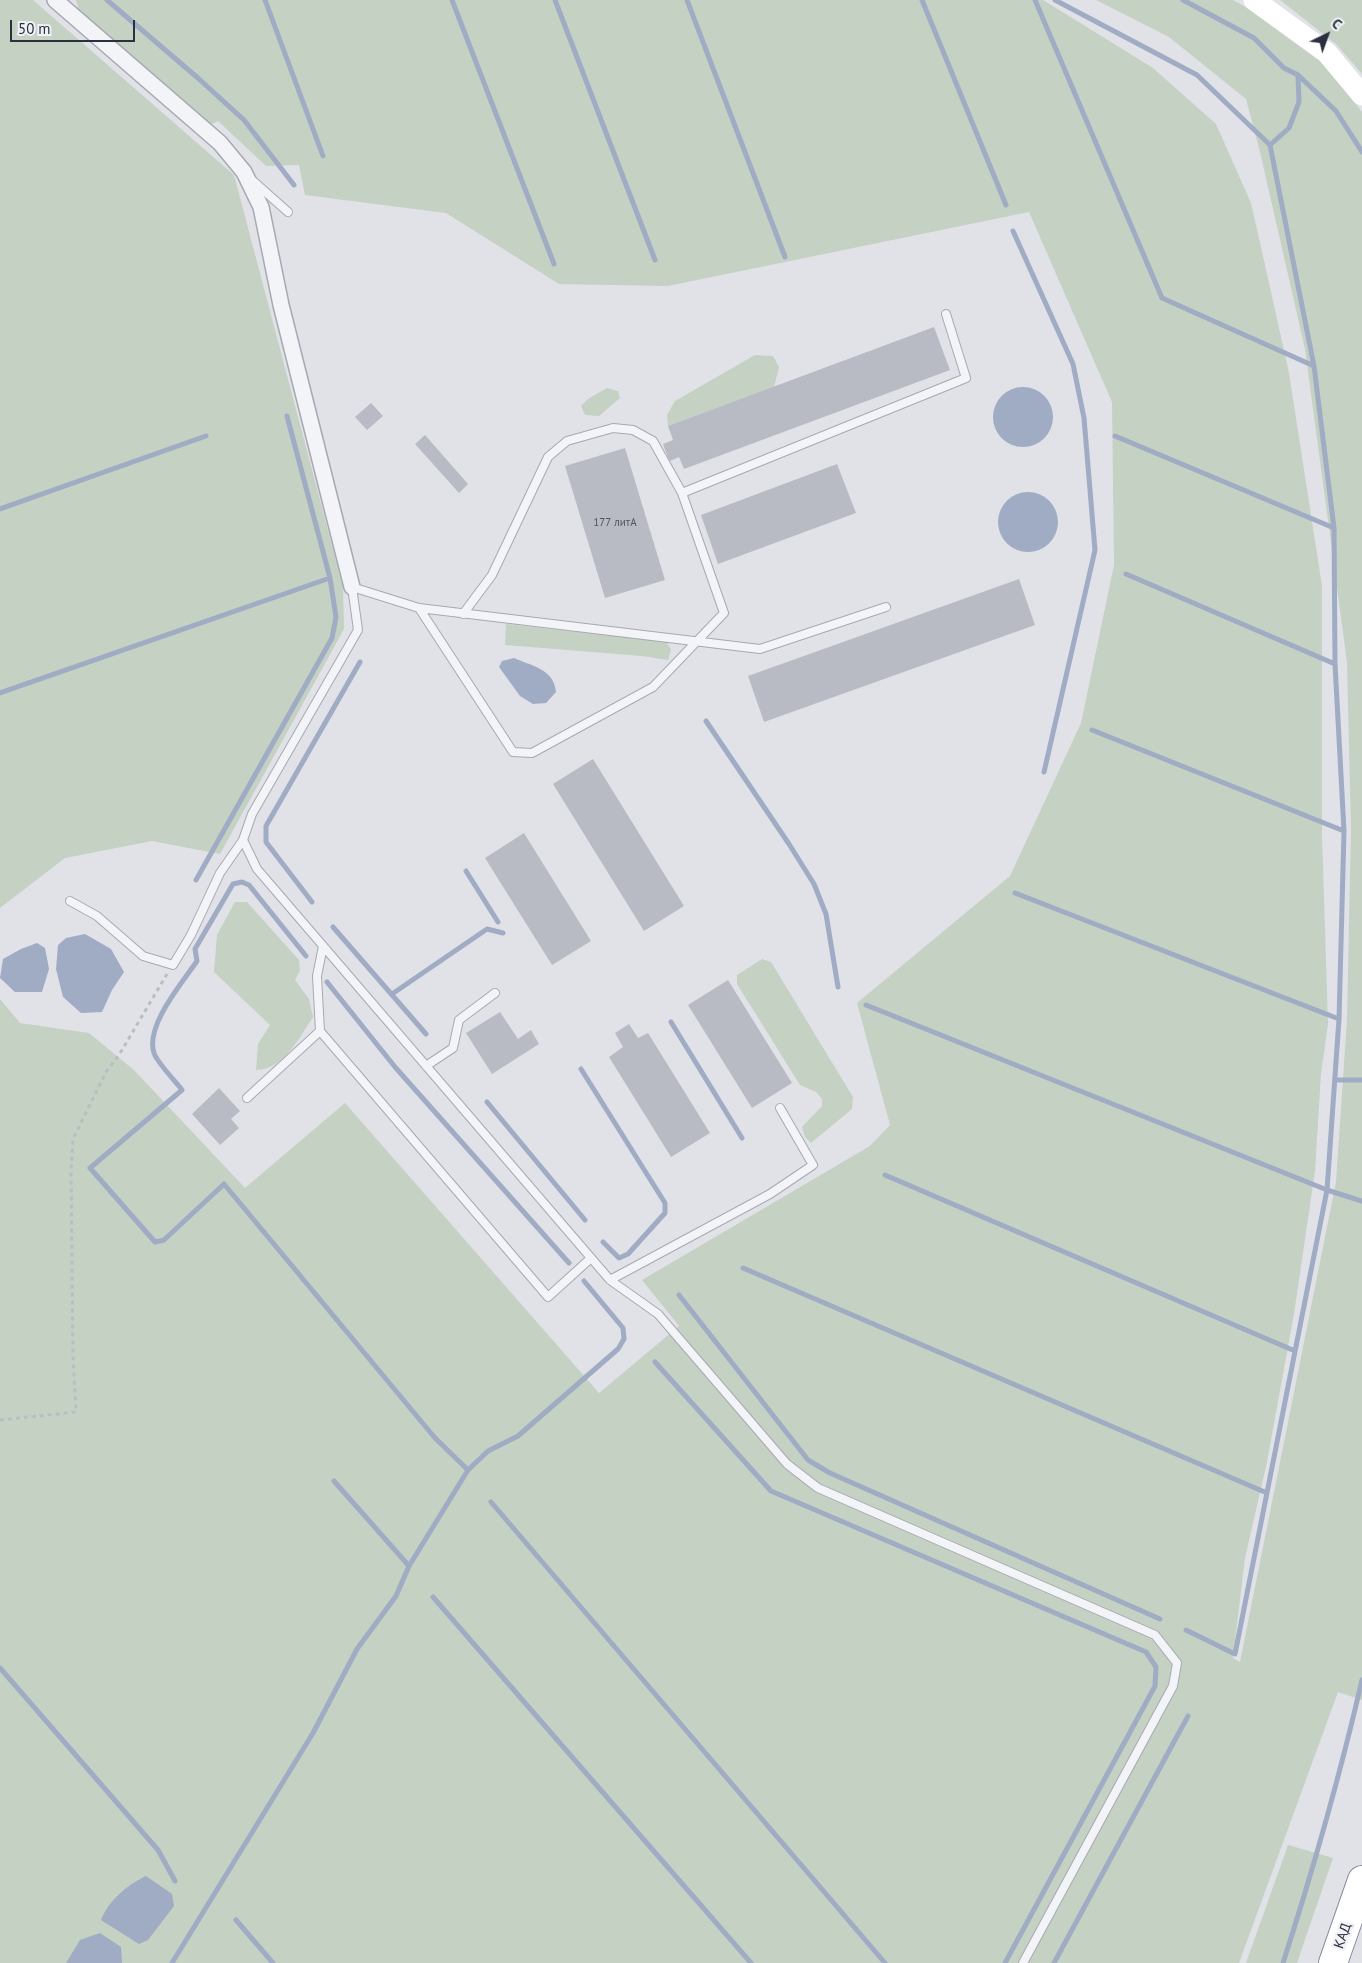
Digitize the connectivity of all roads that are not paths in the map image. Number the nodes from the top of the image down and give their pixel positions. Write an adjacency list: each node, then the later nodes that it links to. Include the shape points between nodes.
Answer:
1 (55, 0): 4 (street, via 220,143)
2 (1254, 0): 3 (main road, via 1327,53)
3 (1362, 95)
4 (244, 172): 5 (lane); 8 (street, via 261,207 281,305)
5 (288, 212)
6 (946, 314): 7 (lane, via 966,378)
7 (682, 493): 11 (lane, via 652,441 633,430 613,428 567,441 548,457 492,575); 12 (lane, via 724,613)
8 (352, 587): 10 (lane); 13 (lane, via 358,630 252,814)
9 (886, 607): 12 (lane, via 760,649)
10 (419, 608): 11 (lane); 12 (lane, via 513,752 532,754 653,687)
11 (463, 614): 12 (lane)
12 (697, 641)
13 (243, 840): 14 (lane, via 220,873 173,965 143,956 97,916); 15 (lane, via 257,869)
14 (70, 901)
15 (323, 946): 17 (lane, via 317,976); 18 (lane)
16 (495, 993): 18 (lane, via 459,1020 453,1048)
17 (320, 1030): 19 (lane); 21 (lane, via 548,1297)
18 (426, 1066): 21 (lane)
19 (247, 1098)
20 (780, 1108): 22 (lane, via 813,1165 770,1194)
21 (591, 1258): 22 (lane)
22 (610, 1280): 24 (lane, via 658,1314 787,1464 818,1488 1154,1636 1177,1663 1173,1686)
23 (1362, 1880): 25 (highway, КАД)
24 (1023, 1963)
25 (1333, 1963)

